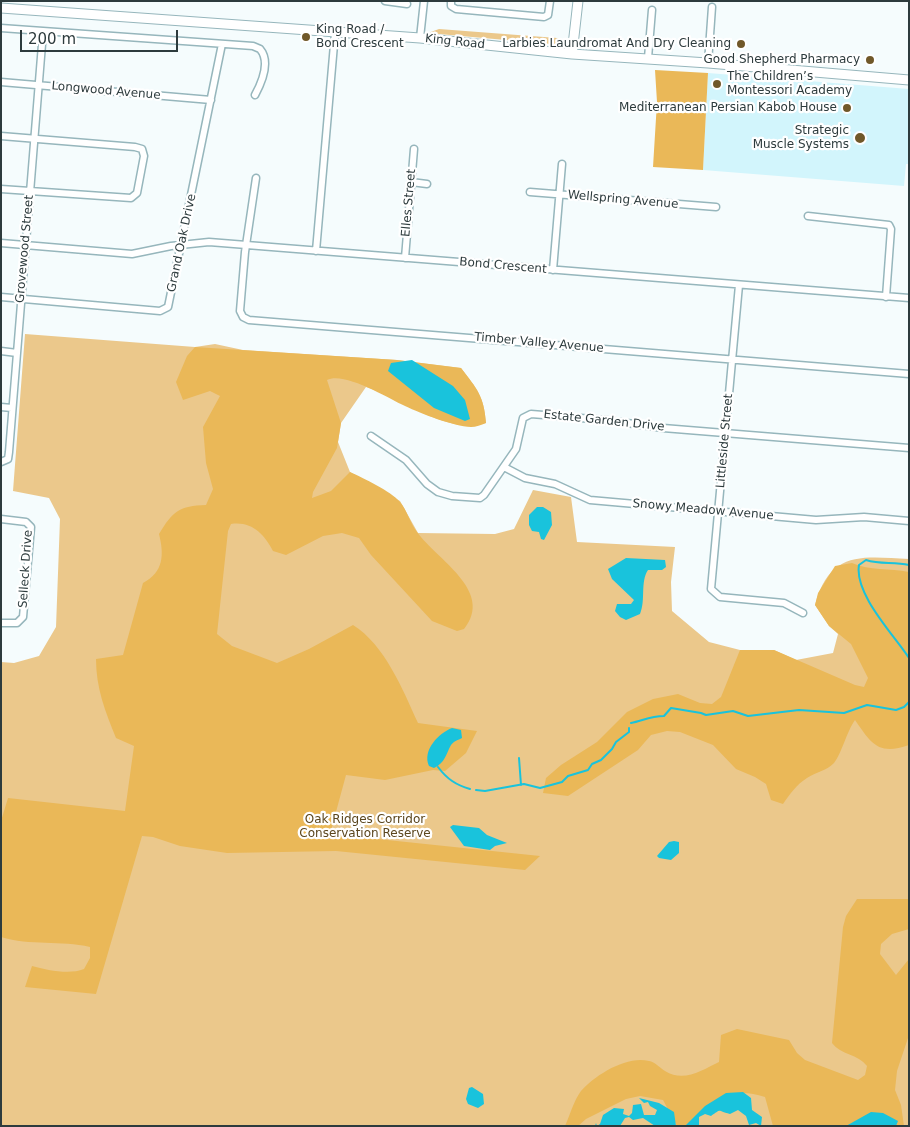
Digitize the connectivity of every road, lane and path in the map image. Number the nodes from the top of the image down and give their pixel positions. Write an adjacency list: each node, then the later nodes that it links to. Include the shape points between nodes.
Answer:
1 (386, 1): 6 (street)
2 (424, 1): 14 (street)
3 (451, 1): 4 (street, via 451,6 456,9 544,17 548,14)
4 (550, 1)
5 (578, 1): 16 (main road)
6 (395, 2): 7 (street)
7 (407, 4)
8 (712, 7): 18 (street)
9 (1, 8): 13 (main road, King Road)
10 (652, 10): 17 (street)
11 (1, 28): 12 (street)
12 (43, 32): 15 (street); 21 (street, Grovewood Street)
13 (335, 33): 14 (main road, King Road); 41 (street)
14 (420, 38): 16 (main road, King Road)
15 (222, 44): 22 (street, via 253,46 263,52 263,78); 23 (street, Grand Oak Drive)
16 (572, 54): 17 (main road, King Road)
17 (648, 58): 18 (main road, King Road)
18 (708, 63): 19 (main road, King Road)
19 (909, 80)
20 (1, 82): 21 (street, Longwood Avenue)
21 (39, 86): 23 (street, Longwood Avenue); 25 (street, Grovewood Street)
22 (255, 95)
23 (211, 100): 38 (street, Grand Oak Drive)
24 (1, 136): 25 (street)
25 (34, 138): 32 (street, Grovewood Street); 32 (street, via 135,147 142,149 144,156 137,193 131,198)
26 (414, 149): 29 (street, Elles Street)
27 (562, 164): 34 (street)
28 (256, 178): 40 (street)
29 (411, 182): 30 (street); 42 (street, Elles Street)
30 (427, 184)
31 (1, 188): 32 (street)
32 (30, 191): 39 (street, Grovewood Street)
33 (530, 192): 34 (street, Wellspring Avenue)
34 (560, 194): 35 (street, Wellspring Avenue); 43 (street)
35 (716, 207)
36 (808, 216): 46 (street, via 889,225)
37 (1, 243): 39 (street, Bond Crescent)
38 (181, 244): 39 (street, Bond Crescent, via 132,254); 40 (street, Bond Crescent); 48 (street, Grand Oak Drive, via 168,306 160,310)
39 (26, 245): 48 (street, Grovewood Street)
40 (246, 245): 41 (street, Bond Crescent); 51 (street, Timber Valley Avenue, via 240,311 249,320)
41 (316, 251): 42 (street, Bond Crescent)
42 (404, 258): 43 (street, Bond Crescent)
43 (553, 270): 44 (street, Bond Crescent)
44 (739, 285): 46 (street, Bond Crescent); 51 (street, Littleside Street)
45 (1, 297): 48 (street, Grand Oak Drive)
46 (886, 297): 47 (street, Bond Crescent)
47 (909, 298)
48 (21, 299): 50 (street, Grovewood Street)
49 (1, 351): 50 (street)
50 (17, 353): 54 (street, Grovewood Street)
51 (731, 359): 52 (street, Timber Valley Avenue); 55 (street, Littleside Street)
52 (909, 374)
53 (1, 408): 54 (street)
54 (12, 408): 58 (street, Grovewood Street, via 8,458)
55 (726, 433): 57 (street, Estate Garden Drive); 59 (street, Estate Garden Drive, via 531,414 523,418 518,444); 60 (street, Littleside Street)
56 (370, 436): 59 (street, Estate Garden Drive, via 406,460 432,488 452,496 482,497)
57 (909, 448)
58 (1, 462)
59 (504, 467): 60 (street, Snowy Meadow Avenue, via 525,478 554,484 590,500)
60 (719, 512): 62 (street, Snowy Meadow Avenue, via 816,520 864,517); 63 (street, Littleside Street, via 714,594 728,599 784,603)
61 (1, 519): 64 (street, Selleck Drive, via 26,522 31,528 23,617 17,623)
62 (909, 521)
63 (803, 613)
64 (1, 623)

